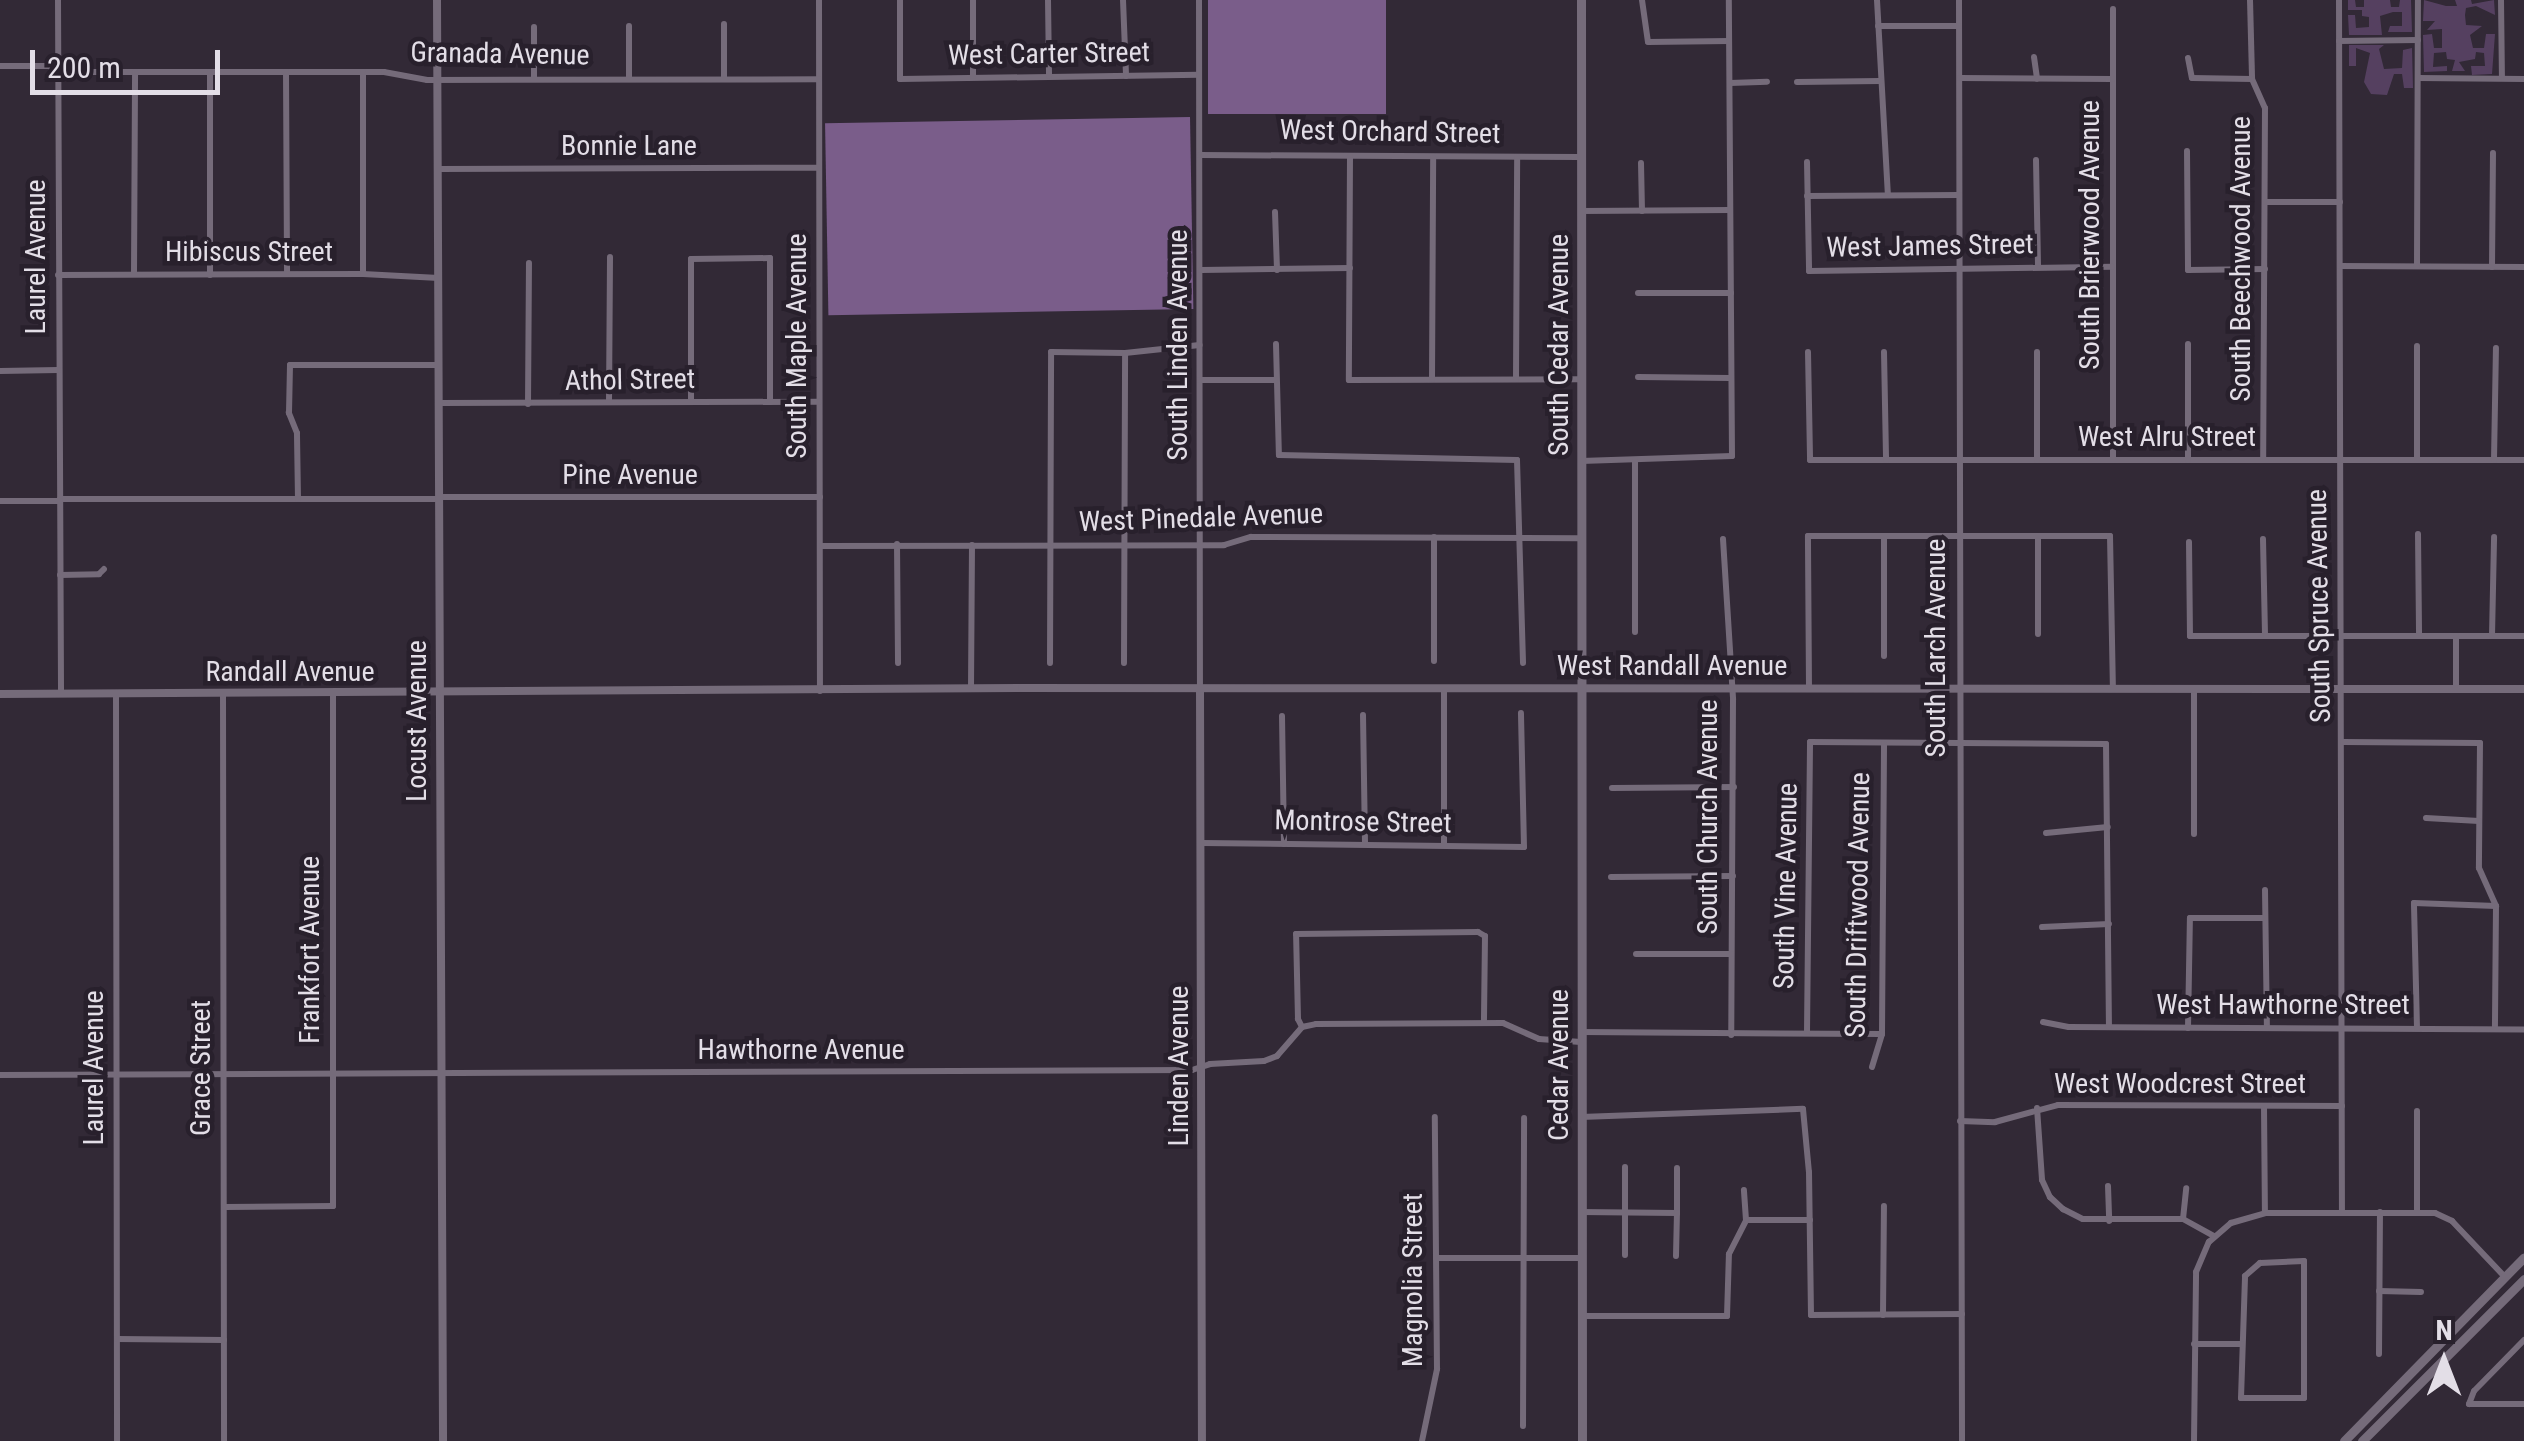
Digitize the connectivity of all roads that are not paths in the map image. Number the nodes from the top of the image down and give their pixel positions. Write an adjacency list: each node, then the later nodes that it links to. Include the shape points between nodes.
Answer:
1 (58, 0): 30 (street, Laurel Avenue)
2 (437, 0): 50 (street, Locust Avenue)
3 (819, 0): 46 (street, South Maple Avenue)
4 (900, 0): 36 (street, West Carter Street, via 900,80)
5 (973, 0): 36 (street)
6 (1048, 0): 37 (street)
7 (1123, 0): 38 (street)
8 (1198, 0): 35 (street, South Linden Avenue)
9 (1581, 0): 60 (main road, South Cedar Avenue)
10 (1642, 0): 25 (street, via 1648,42)
11 (1729, 0): 25 (street)
12 (1876, 0): 22 (street)
13 (1959, 0): 23 (street, South Larch Avenue)
14 (2250, 0): 49 (street, South Beechwood Avenue)
15 (2339, 0): 26 (street, South Spruce Avenue)
16 (2418, 0): 24 (street)
17 (2501, 0): 43 (street)
18 (2113, 9): 48 (street, South Brierwood Avenue)
19 (724, 24): 39 (street)
20 (534, 26): 45 (street)
21 (630, 26): 40 (street)
22 (1878, 26): 23 (street); 51 (street)
23 (1959, 26): 41 (street, South Larch Avenue)
24 (2418, 40): 26 (street); 42 (street)
25 (1729, 41): 52 (street)
26 (2339, 41): 71 (street, South Spruce Avenue)
27 (2034, 57): 47 (street)
28 (2188, 58): 49 (street, via 2192,78)
29 (0, 66): 30 (street, Granada Avenue)
30 (59, 70): 31 (street, Granada Avenue); 89 (street, Laurel Avenue)
31 (135, 72): 32 (street, Granada Avenue); 90 (street)
32 (210, 72): 33 (street, Granada Avenue); 91 (street)
33 (286, 72): 34 (street, Granada Avenue); 92 (street)
34 (363, 72): 50 (street, Granada Avenue); 93 (street)
35 (1199, 75): 38 (street, West Carter Street); 57 (street, South Linden Avenue)
36 (974, 76): 37 (street, West Carter Street)
37 (1049, 76): 38 (street, West Carter Street)
38 (1126, 76)
39 (724, 77): 40 (street, Granada Avenue); 46 (street, Granada Avenue)
40 (630, 78): 45 (street, Granada Avenue)
41 (1960, 78): 47 (street); 68 (street, South Larch Avenue)
42 (2418, 78): 43 (street); 79 (street)
43 (2502, 78): 44 (street)
44 (2524, 78)
45 (534, 79): 50 (street, Granada Avenue)
46 (819, 79): 65 (street, South Maple Avenue)
47 (2038, 79): 48 (street)
48 (2112, 79): 81 (street, South Brierwood Avenue)
49 (2252, 79): 70 (street, South Beechwood Avenue, via 2265,108)
50 (437, 80): 66 (street, Locust Avenue)
51 (1880, 80): 54 (street); 67 (street)
52 (1730, 82): 53 (street); 72 (street)
53 (1767, 82)
54 (1797, 82)
55 (2187, 151): 86 (street, via 2188,270)
56 (2493, 153): 82 (street)
57 (1200, 154): 58 (street, West Orchard Street); 87 (street, South Linden Avenue)
58 (1350, 156): 61 (street, West Orchard Street); 84 (street)
59 (1517, 157): 60 (street, West Orchard Street); 61 (street, West Orchard Street); 112 (street)
60 (1580, 157): 75 (main road, South Cedar Avenue)
61 (1432, 158): 111 (street)
62 (2036, 160): 80 (street)
63 (1807, 162): 69 (street)
64 (1641, 163): 73 (street)
65 (819, 168): 66 (street, Bonnie Lane); 119 (street, South Maple Avenue)
66 (439, 169): 94 (street, Locust Avenue)
67 (1888, 195): 68 (street); 69 (street)
68 (1959, 195): 85 (street, South Larch Avenue)
69 (1808, 196): 85 (street, West James Street, via 1809,271)
70 (2266, 202): 71 (street); 86 (street, South Beechwood Avenue)
71 (2340, 202): 78 (street, South Spruce Avenue)
72 (1730, 210): 73 (street); 95 (street)
73 (1642, 211): 75 (street)
74 (1275, 212): 88 (street)
75 (1581, 212): 113 (main road, South Cedar Avenue)
76 (610, 257): 116 (street)
77 (529, 264): 121 (street)
78 (2340, 266): 79 (street); 130 (street, South Spruce Avenue)
79 (2417, 266): 82 (street)
80 (2038, 267): 81 (street, West James Street); 85 (street, West James Street)
81 (2112, 267): 127 (street, South Brierwood Avenue)
82 (2492, 267): 83 (street)
83 (2524, 267)
84 (1350, 268): 88 (street); 111 (street, via 1349,380)
85 (1959, 268): 125 (street, South Larch Avenue)
86 (2265, 269): 129 (street, South Beechwood Avenue)
87 (1201, 270): 88 (street); 99 (street, South Linden Avenue)
88 (1277, 270)
89 (58, 274): 90 (street, Hibiscus Street); 107 (street, Laurel Avenue)
90 (134, 274): 91 (street, Hibiscus Street)
91 (210, 274): 92 (street, Hibiscus Street)
92 (287, 274): 93 (street, Hibiscus Street)
93 (363, 274): 94 (street, Hibiscus Street)
94 (440, 278): 106 (street, Locust Avenue)
95 (1730, 293): 96 (street); 110 (street)
96 (1638, 294)
97 (1276, 344): 115 (street)
98 (2188, 344): 128 (street)
99 (1200, 345): 105 (street); 114 (street, South Linden Avenue)
100 (2417, 346): 131 (street)
101 (2496, 348): 132 (street)
102 (1808, 352): 124 (street, West Alru Street, via 1810,460)
103 (1884, 352): 124 (street)
104 (2036, 352): 126 (street)
105 (1125, 353): 153 (street, via 1051,352); 154 (street)
106 (440, 366): 120 (street, Locust Avenue); 136 (street, via 290,364)
107 (58, 370): 108 (street); 137 (street, Laurel Avenue)
108 (0, 371)
109 (1638, 378): 110 (street)
110 (1730, 378): 123 (street, via 1732,456)
111 (1432, 379): 112 (street)
112 (1516, 379): 113 (street)
113 (1580, 379): 122 (main road, South Cedar Avenue)
114 (1200, 380): 115 (street); 150 (street, South Linden Avenue)
115 (1275, 380): 144 (street, via 1279,455 1517,460)
116 (609, 402): 117 (street, Athol Street); 121 (street, Athol Street)
117 (690, 402): 118 (street, Athol Street); 118 (street, via 691,259 770,258)
118 (770, 402): 119 (street, Athol Street)
119 (820, 402): 134 (street, South Maple Avenue)
120 (440, 403): 121 (street, Athol Street); 135 (street, Locust Avenue)
121 (528, 404)
122 (1581, 460): 123 (street); 146 (main road, South Cedar Avenue)
123 (1635, 460): 158 (street)
124 (1886, 460): 125 (street, West Alru Street)
125 (1959, 460): 126 (street, West Alru Street); 141 (street, South Larch Avenue)
126 (2037, 460): 127 (street, West Alru Street)
127 (2113, 460): 128 (street, West Alru Street)
128 (2188, 460): 129 (street, West Alru Street)
129 (2263, 460): 130 (street, West Alru Street)
130 (2340, 460): 131 (street, West Alru Street); 161 (street, South Spruce Avenue)
131 (2417, 460): 132 (street, West Alru Street)
132 (2494, 460): 133 (street, West Alru Street)
133 (2524, 460)
134 (820, 497): 135 (street, Pine Avenue); 155 (street, South Maple Avenue)
135 (439, 498): 136 (street, Pine Avenue); 189 (street, Locust Avenue)
136 (298, 499): 137 (street, Pine Avenue)
137 (60, 500): 138 (street, Pine Avenue); 157 (street, Laurel Avenue)
138 (0, 501)
139 (2418, 534): 162 (street)
140 (1884, 536): 141 (street); 166 (street); 177 (street, via 1808,536)
141 (1959, 536): 142 (street); 172 (street, South Larch Avenue)
142 (2038, 536): 159 (street); 173 (street, via 2110,536)
143 (1434, 537): 144 (street, West Pinedale Avenue); 150 (street, West Pinedale Avenue, via 1251,536 1224,545); 167 (street)
144 (1517, 537): 146 (street, West Pinedale Avenue); 171 (street)
145 (2494, 537): 164 (street)
146 (1580, 538): 178 (main road, South Cedar Avenue)
147 (1723, 539): 179 (street, South Church Avenue)
148 (2263, 539): 160 (street)
149 (2189, 542): 160 (street, via 2190,636)
150 (1201, 543): 154 (street, West Pinedale Avenue); 181 (street, South Linden Avenue)
151 (897, 544): 152 (street, West Pinedale Avenue); 155 (street, West Pinedale Avenue); 168 (street)
152 (972, 544): 153 (street, West Pinedale Avenue); 176 (street)
153 (1047, 544): 154 (street, West Pinedale Avenue); 169 (street)
154 (1124, 545): 170 (street)
155 (822, 546): 184 (street, South Maple Avenue)
156 (104, 569): 157 (street)
157 (60, 574): 186 (street, Laurel Avenue)
158 (1635, 632)
159 (2038, 634)
160 (2264, 636): 161 (street)
161 (2341, 636): 162 (street); 175 (street, South Spruce Avenue)
162 (2419, 636): 163 (street)
163 (2456, 636): 164 (street); 183 (street)
164 (2492, 636): 165 (street)
165 (2524, 636)
166 (1884, 656)
167 (1434, 661)
168 (898, 662)
169 (1050, 663)
170 (1124, 663)
171 (1523, 663)
172 (1958, 687): 173 (street, West Randall Avenue); 177 (street, West Randall Avenue); 194 (street, South Larch Avenue)
173 (2113, 687): 174 (street, West Randall Avenue)
174 (2194, 687): 175 (street, West Randall Avenue); 203 (street)
175 (2343, 687): 183 (street, West Randall Avenue); 195 (street, South Spruce Avenue)
176 (971, 688): 181 (street, West Randall Avenue); 184 (street, West Randall Avenue)
177 (1809, 688): 179 (street, West Randall Avenue)
178 (1580, 689): 179 (street, West Randall Avenue); 182 (street, West Randall Avenue); 230 (main road, Cedar Avenue)
179 (1731, 689): 198 (street, South Church Avenue)
180 (2524, 689): 183 (street, West Randall Avenue)
181 (1200, 690): 182 (street, West Randall Avenue); 204 (street, Linden Avenue)
182 (1444, 690): 207 (street)
183 (2456, 690)
184 (820, 691): 189 (street, Randall Avenue)
185 (0, 694): 186 (street, Randall Avenue)
186 (61, 694): 187 (street, Randall Avenue)
187 (116, 694): 188 (street, Randall Avenue); 237 (street, Laurel Avenue)
188 (223, 694): 190 (street, Randall Avenue); 233 (street, Grace Street)
189 (440, 694): 190 (street, Randall Avenue); 235 (street, Locust Avenue)
190 (333, 695): 234 (street, Frankfort Avenue)
191 (1521, 713): 207 (street, Montrose Street, via 1524,847)
192 (1363, 715): 206 (street)
193 (1282, 716): 205 (street)
194 (1958, 742): 196 (street); 201 (street, via 2106,744); 245 (street, South Larch Avenue)
195 (2343, 742): 200 (street, via 2480,744); 223 (street, South Spruce Avenue)
196 (1884, 744): 227 (street, South Vine Avenue, via 1810,742); 228 (street, South Driftwood Avenue)
197 (1612, 788): 198 (street)
198 (1734, 788): 208 (street, South Church Avenue)
199 (2426, 818): 200 (street)
200 (2479, 820): 211 (street, via 2479,868)
201 (2108, 828): 202 (street); 213 (street)
202 (2046, 832)
203 (2194, 834)
204 (1202, 843): 205 (street, Montrose Street); 231 (street, Linden Avenue)
205 (1284, 844): 206 (street, Montrose Street)
206 (1365, 844): 207 (street, Montrose Street)
207 (1444, 846)
208 (1733, 876): 209 (street); 216 (street, South Church Avenue)
209 (1612, 877)
210 (2265, 890): 212 (street)
211 (2496, 906): 224 (street, via 2414,903); 225 (street)
212 (2265, 918): 221 (street, via 2190,918); 222 (street)
213 (2109, 924): 214 (street); 220 (street)
214 (2042, 928)
215 (1636, 954): 216 (street)
216 (1730, 954): 229 (street, South Church Avenue)
217 (2043, 1022): 220 (street, West Hawthorne Street)
218 (1484, 1024): 219 (street); 219 (street, via 1485,936 1478,932 1296,934); 230 (street, via 1510,1024 1552,1042)
219 (1302, 1027): 231 (street, Hawthorne Avenue, via 1278,1056)
220 (2109, 1028): 221 (street, West Hawthorne Street)
221 (2188, 1028): 222 (street, West Hawthorne Street)
222 (2267, 1028): 223 (street, West Hawthorne Street)
223 (2341, 1028): 224 (street, West Hawthorne Street); 239 (street, South Spruce Avenue)
224 (2416, 1028): 225 (street, West Hawthorne Street)
225 (2495, 1029): 226 (street, West Hawthorne Street)
226 (2524, 1030)
227 (1807, 1032): 228 (street); 229 (street)
228 (1882, 1034): 232 (street, South Driftwood Avenue)
229 (1731, 1035): 230 (street)
230 (1581, 1037): 243 (main road, Cedar Avenue)
231 (1201, 1067): 235 (street, Hawthorne Avenue); 291 (street, Linden Avenue)
232 (1872, 1067)
233 (224, 1074): 234 (street, Hawthorne Avenue); 237 (street, Hawthorne Avenue); 252 (street, Grace Street)
234 (333, 1074): 235 (street, Hawthorne Avenue); 252 (street, Frankfort Avenue, via 334,1206)
235 (442, 1074): 290 (street, Locust Avenue)
236 (0, 1075): 237 (street, Hawthorne Avenue)
237 (116, 1075): 278 (street, Laurel Avenue)
238 (2264, 1106): 239 (street, West Woodcrest Street); 240 (street, West Woodcrest Street); 259 (street)
239 (2342, 1106): 253 (street, South Spruce Avenue)
240 (2037, 1108): 245 (street, West Woodcrest Street, via 1995,1122); 263 (street, via 2042,1180 2050,1197 2083,1220)
241 (2417, 1111): 254 (street)
242 (1435, 1117): 268 (street, Magnolia Street)
243 (1581, 1117): 255 (main road, Cedar Avenue); 262 (street, via 1803,1109)
244 (1524, 1118): 269 (street)
245 (1960, 1121): 275 (street, South Larch Avenue)
246 (1625, 1167): 256 (street)
247 (1677, 1168): 257 (street)
248 (2108, 1186): 263 (street)
249 (2186, 1188): 260 (street)
250 (1744, 1190): 261 (street)
251 (1884, 1206): 276 (street)
252 (225, 1207): 279 (street, Grace Street)
253 (2342, 1211): 258 (street); 259 (street)
254 (2417, 1211): 258 (street); 271 (street, via 2452,1221)
255 (1582, 1212): 256 (street); 270 (main road, Cedar Avenue)
256 (1624, 1212): 257 (street); 265 (street)
257 (1677, 1212): 266 (street)
258 (2380, 1212): 273 (street)
259 (2265, 1213): 264 (street, via 2239,1219)
260 (2183, 1219): 263 (street); 264 (street)
261 (1746, 1220): 262 (street); 277 (street, via 1729,1254 1728,1316)
262 (1810, 1220): 276 (street, via 1811,1315)
263 (2109, 1222)
264 (2214, 1236): 281 (street, via 2195,1276)
265 (1625, 1255)
266 (1676, 1256)
267 (2524, 1257): 271 (main road)
268 (1436, 1258): 269 (street); 292 (street, Magnolia Street, via 1437,1369)
269 (1522, 1258): 270 (street); 285 (street)
270 (1582, 1258): 277 (main road, Cedar Avenue)
271 (2504, 1276): 296 (main road)
272 (2524, 1279): 286 (main road)
273 (2379, 1291): 274 (street); 283 (street)
274 (2421, 1292)
275 (1962, 1314): 276 (street); 294 (street, South Larch Avenue)
276 (1883, 1315)
277 (1581, 1316): 293 (main road, Cedar Avenue)
278 (117, 1339): 279 (street); 288 (street, Laurel Avenue)
279 (224, 1340): 289 (street, Grace Street)
280 (2524, 1340): 284 (street, via 2474,1390 2470,1404)
281 (2194, 1344): 282 (street); 295 (street)
282 (2242, 1344): 282 (street, via 2241,1398 2304,1398 2304,1262 2260,1263 2245,1276)
283 (2380, 1354)
284 (2524, 1404)
285 (1524, 1426)
286 (2380, 1426): 287 (main road); 297 (main road)
287 (2382, 1440)
288 (117, 1441)
289 (224, 1441)
290 (443, 1441)
291 (1202, 1441)
292 (1422, 1441)
293 (1582, 1441)
294 (1962, 1441)
295 (2194, 1441)
296 (2344, 1441)
297 (2362, 1441)

